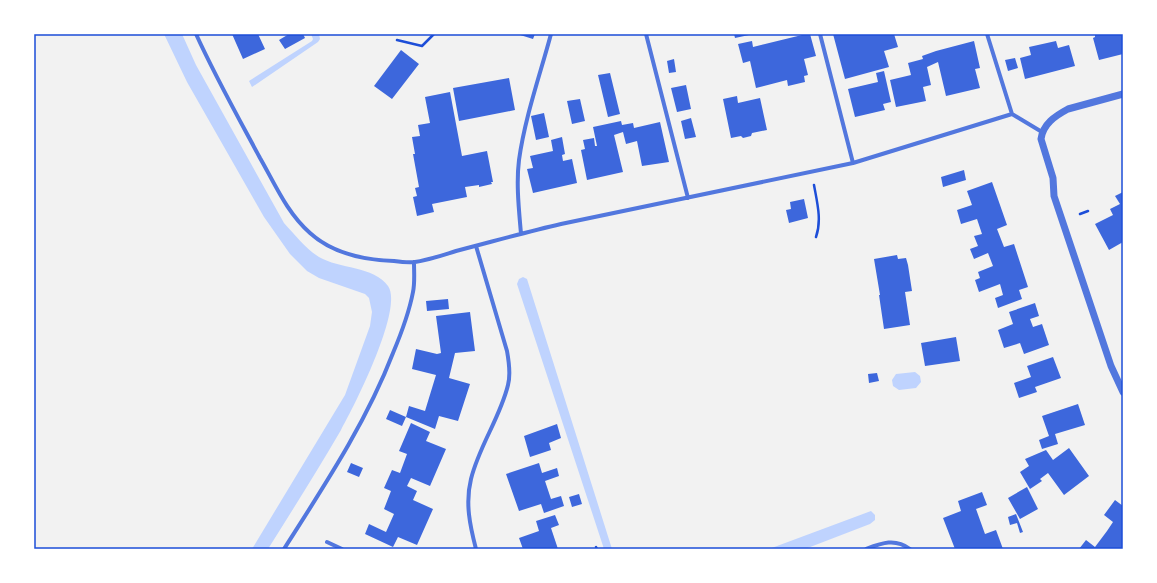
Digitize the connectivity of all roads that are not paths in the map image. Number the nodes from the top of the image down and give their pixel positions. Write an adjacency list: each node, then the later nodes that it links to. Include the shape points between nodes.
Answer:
1 (196, 34): 13 (street, via 286,204 310,234 339,252 355,257)
2 (551, 34): 11 (street, via 528,115 519,160)
3 (646, 34): 10 (street)
4 (820, 34): 9 (street)
5 (987, 34): 7 (street)
6 (1123, 94): 8 (street, via 1068,109 1053,118)
7 (1012, 114): 8 (street); 9 (street)
8 (1042, 132): 14 (street, via 1041,139 1053,178 1054,196 1111,366)
9 (853, 163): 10 (street)
10 (688, 198): 11 (street)
11 (520, 234): 12 (street)
12 (476, 246): 13 (street); 18 (street, via 509,365 508,384 503,400 471,479 468,503)
13 (414, 262): 16 (street, via 413,292 406,320 388,367 348,446)
14 (1123, 392)
15 (328, 542): 17 (street)
16 (284, 549)
17 (342, 549)
18 (476, 549)
19 (866, 549): 20 (street, via 892,542)
20 (910, 549)

